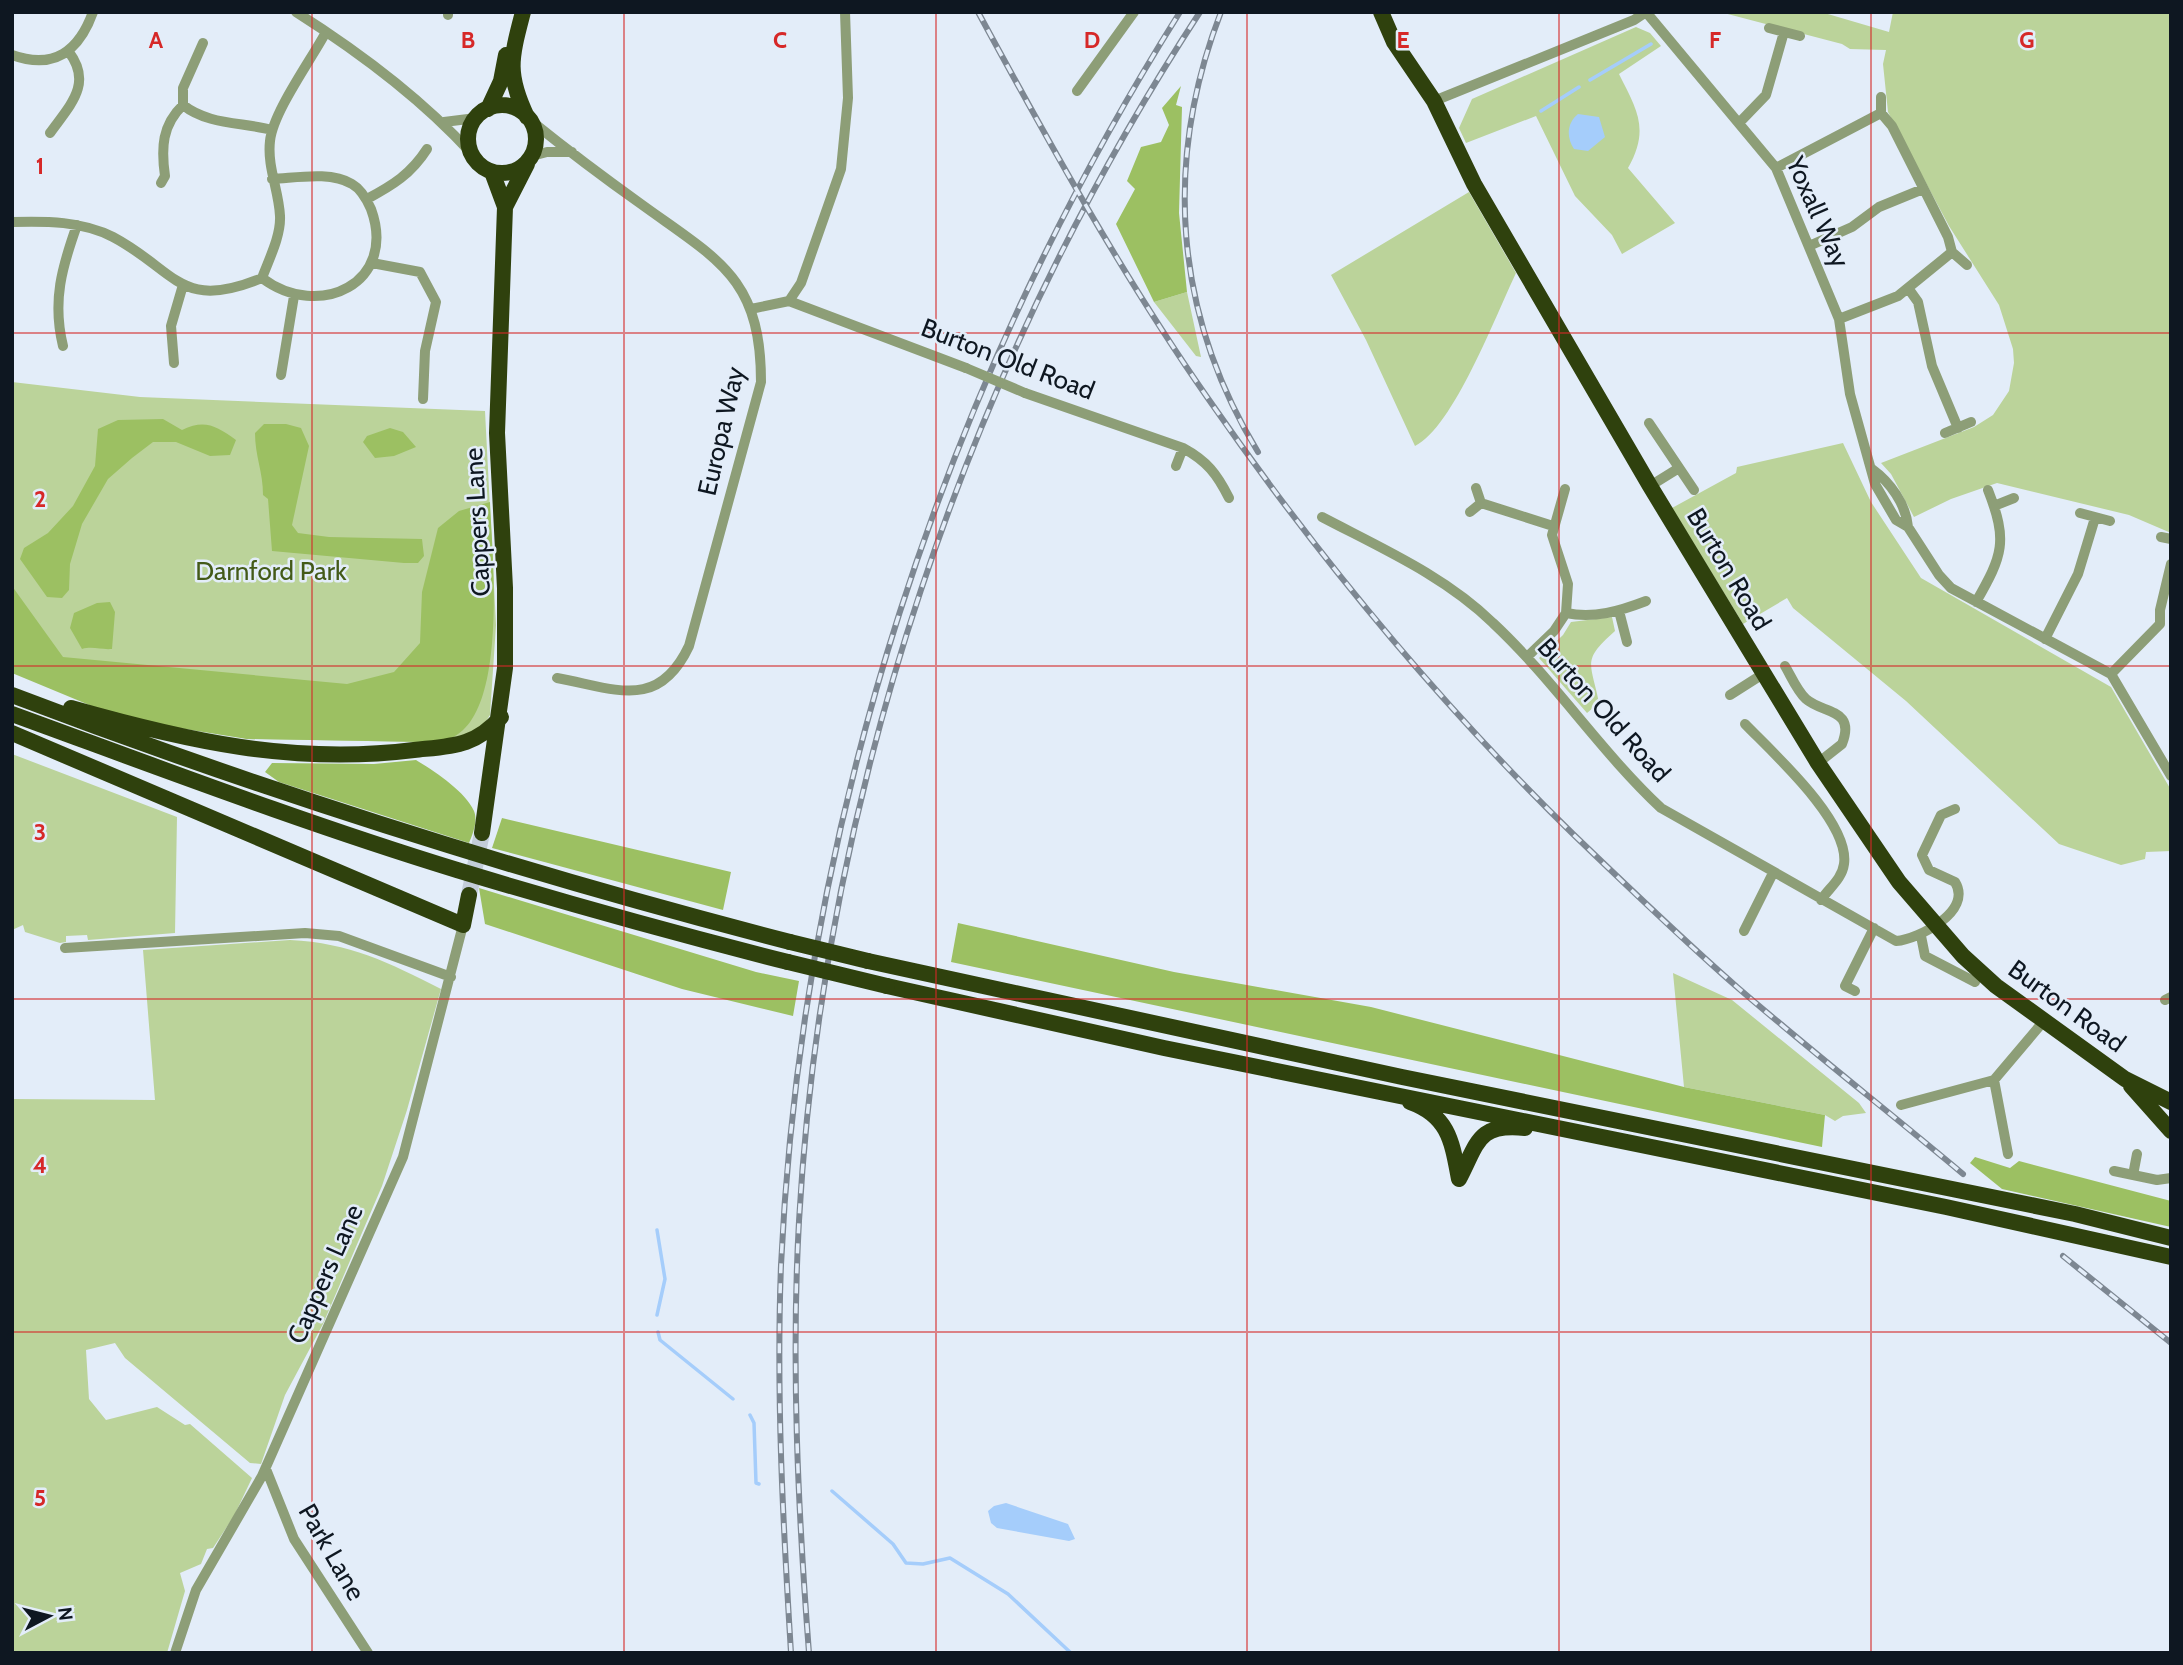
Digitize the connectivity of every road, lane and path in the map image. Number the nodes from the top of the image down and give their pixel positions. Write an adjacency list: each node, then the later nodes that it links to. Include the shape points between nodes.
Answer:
1 (93, 12): 13 (street)
2 (296, 12): 9 (street)
3 (522, 12): 20 (highway, via 500,81); 21 (highway, via 512,65 513,88)
4 (845, 12): 47 (street, via 848,98 841,169 801,283)
5 (1134, 12): 15 (street)
6 (1381, 12): 17 (highway, Burton Road, via 1394,42)
7 (1646, 12): 17 (street); 23 (street, Yoxall Way)
8 (1769, 28): 10 (street)
9 (326, 32): 22 (street); 24 (street)
10 (1784, 32): 11 (street); 23 (street, via 1766,95)
11 (1800, 36)
12 (203, 43): 18 (street, via 189,67)
13 (69, 52): 14 (street, via 49,60); 25 (street, via 78,64 81,83)
14 (12, 55)
15 (1077, 91)
16 (1881, 97): 19 (street)
17 (1434, 101): 61 (highway, Burton Road, via 1474,184)
18 (183, 105): 24 (street, via 213,120); 33 (street, via 166,127 162,154)
19 (1881, 113): 30 (street); 34 (street)
20 (482, 114): 21 (highway, via 509,106); 22 (street); 28 (highway, via 469,135)
21 (529, 118): 27 (street, Europa Way); 29 (highway, via 536,138)
22 (443, 122): 28 (street)
23 (1739, 123): 30 (street, Yoxall Way)
24 (272, 130): 32 (street)
25 (50, 133)
26 (427, 149): 35 (street, via 415,169)
27 (572, 152): 29 (street, via 547,152); 48 (street, Europa Way, via 705,249 737,283)
28 (471, 153): 31 (highway)
29 (531, 158): 31 (highway, via 513,172); 36 (highway, Cappers Lane)
30 (1776, 168): 39 (street, Yoxall Way)
31 (492, 172): 36 (highway, Cappers Lane)
32 (272, 179): 35 (street, via 325,177 352,184); 43 (street, via 280,217)
33 (167, 180)
34 (1923, 189): 39 (street, via 1879,207 1852,228); 40 (street)
35 (367, 199): 41 (street, via 376,224)
36 (505, 207): 95 (highway, Cappers Lane, via 497,433 505,588)
37 (12, 222): 38 (street, via 50,220)
38 (78, 225): 44 (street, via 112,236); 50 (street, via 60,273 58,324)
39 (1809, 246): 49 (street, Yoxall Way)
40 (1952, 252): 42 (street); 45 (street)
41 (372, 263): 46 (street, via 353,285 332,295); 53 (street, via 420,272 431,288 436,302 425,351)
42 (1967, 265)
43 (262, 278): 44 (street, via 215,291); 46 (street)
44 (183, 285): 51 (street, via 171,326)
45 (1908, 288): 49 (street); 55 (street, via 1918,302 1932,366)
46 (294, 296): 52 (street)
47 (789, 301): 48 (street); 58 (street, Burton Old Road, bridge, via 1025,393)
48 (751, 309): 89 (street, Europa Way, via 760,339 761,382 682,662 658,685 633,693)
49 (1839, 319): 78 (street, Yoxall Way, via 1850,394 1875,484 1896,520 1908,527 1939,575)
50 (64, 345)
51 (174, 363)
52 (281, 376)
53 (424, 399)
54 (1971, 422): 55 (street)
55 (1958, 428): 57 (street)
56 (1649, 429): 60 (street)
57 (1945, 433)
58 (1183, 448): 59 (street); 66 (street, Burton Old Road, via 1216,473)
59 (1176, 466)
60 (1679, 468): 61 (street); 65 (street)
61 (1650, 486): 87 (highway, Burton Road)
62 (1476, 488): 68 (street)
63 (1565, 489): 75 (street)
64 (1987, 489): 69 (street)
65 (1694, 490)
66 (1229, 498)
67 (2014, 498): 69 (street)
68 (1481, 503): 70 (street); 75 (street)
69 (1994, 506): 78 (street, via 2003,540)
70 (1470, 512)
71 (2080, 513): 73 (street)
72 (1322, 517): 84 (street, Burton Old Road, via 1454,589)
73 (2095, 518): 74 (street); 82 (street, via 2078,575)
74 (2110, 522)
75 (1553, 526): 80 (street, via 1553,545 1568,584)
76 (2171, 564): 81 (street, via 2160,610)
77 (1646, 601): 79 (street)
78 (1976, 602): 82 (street, Yoxall Way)
79 (1619, 611): 80 (street, via 1581,616); 83 (street)
80 (1566, 613): 84 (street)
81 (2165, 624): 88 (street)
82 (2045, 639): 88 (street, Yoxall Way)
83 (1627, 642)
84 (1527, 657): 106 (street, Burton Old Road, via 1633,782 1661,808)
85 (1784, 666): 90 (street)
86 (1804, 671): 90 (street)
87 (1763, 674): 93 (street); 102 (highway, Burton Road)
88 (2111, 674): 103 (street)
89 (557, 678)
90 (1792, 679): 102 (street, via 1806,699 1834,711 1846,727 1842,744)
91 (12, 689): 100 (highway, via 156,732 250,751 370,755)
92 (12, 695): 131 (highway, bridge, via 150,747 451,848 790,942 1361,1069 2075,1214)
93 (1730, 695)
94 (12, 714): 121 (highway, bridge, via 456,869 671,932 1164,1048)
95 (501, 717): 100 (highway); 101 (highway, Cappers Lane)
96 (1745, 724): 99 (street)
97 (1767, 728): 99 (street)
98 (12, 733): 109 (highway)
99 (1757, 737): 108 (street, via 1827,814 1841,838 1842,873)
100 (470, 743): 101 (highway)
101 (494, 763): 105 (highway, Cappers Lane)
102 (1818, 763): 110 (highway, Burton Road, via 1899,882)
103 (2169, 771)
104 (1955, 809): 110 (street, via 1938,811 1922,855 1929,870 1955,883 1959,897 1952,911)
105 (482, 833)
106 (1773, 873): 108 (street, Burton Old Road); 111 (street, via 1746,926)
107 (469, 895): 109 (highway, Cappers Lane)
108 (1821, 900): 112 (street, Burton Old Road)
109 (463, 925): 115 (street, Cappers Lane)
110 (1935, 925): 113 (street); 118 (highway, Burton Road, via 1996,986)
111 (1759, 928)
112 (1874, 928): 113 (street, Burton Old Road, via 1896,941); 117 (street, via 1845,986)
113 (1921, 936): 116 (street, via 1925,956)
114 (65, 948): 115 (street, via 305,933 339,936)
115 (451, 977): 133 (street, Cappers Lane, via 403,1157)
116 (1975, 982)
117 (1855, 991)
118 (2043, 1022): 119 (highway, Burton Road); 120 (street)
119 (2125, 1079): 122 (highway); 124 (highway)
120 (1994, 1080): 123 (street); 126 (street)
121 (1371, 1088): 125 (highway); 125 (highway, via 1419,1105 1441,1119 1453,1143 1458,1179 1482,1133 1496,1128)
122 (2167, 1102)
123 (1901, 1105)
124 (2171, 1131)
125 (1596, 1135): 132 (highway)
126 (2008, 1154)
127 (2137, 1154): 129 (street)
128 (2114, 1171): 129 (street)
129 (2133, 1175): 130 (street)
130 (2171, 1178)
131 (2171, 1238)
132 (2171, 1257)
133 (266, 1469): 134 (street, Cappers Lane, via 196,1590); 135 (street, Park Lane, via 294,1539)
134 (175, 1653)
135 (368, 1653)

